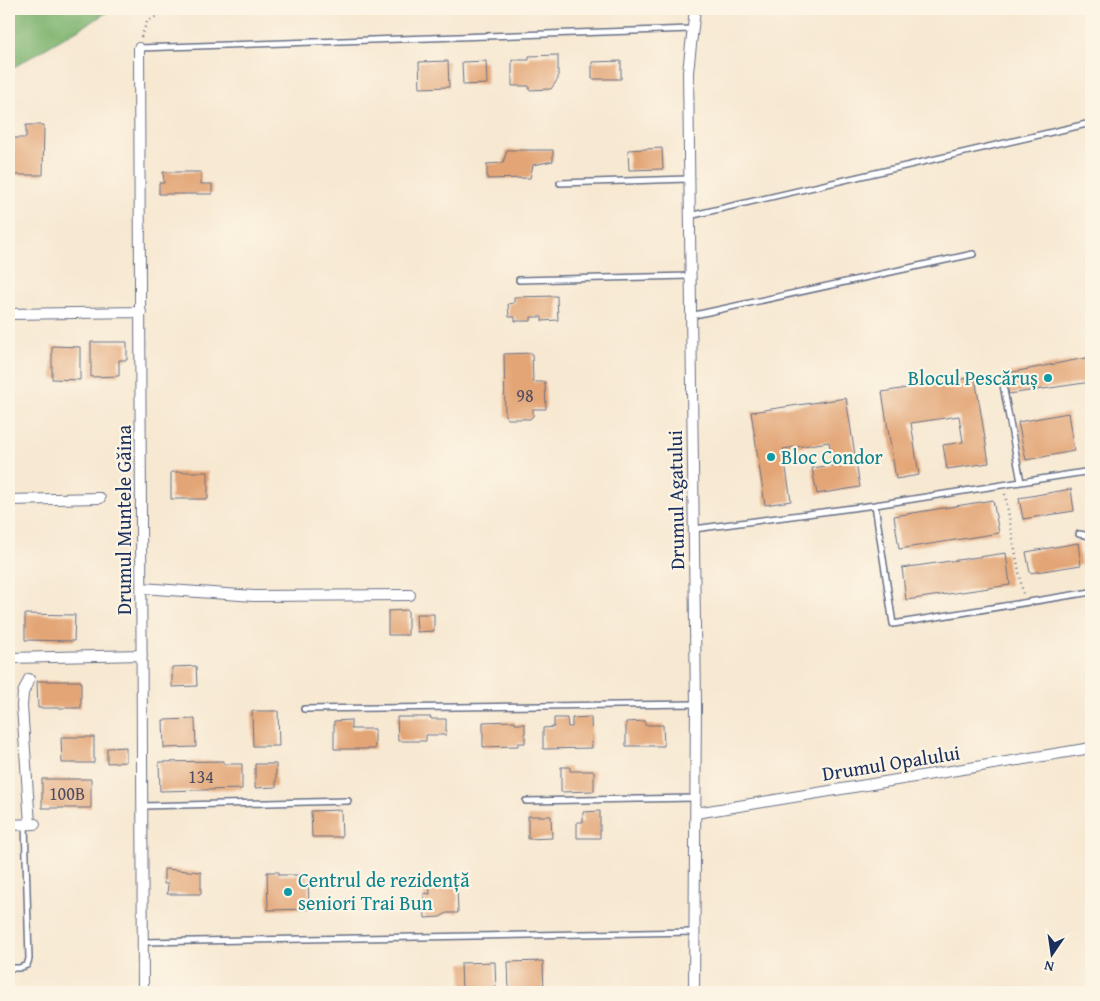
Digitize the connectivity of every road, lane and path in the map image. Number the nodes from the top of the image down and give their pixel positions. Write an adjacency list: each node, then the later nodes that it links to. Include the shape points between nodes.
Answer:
1 (168, 9): 4 (path, via 147,22)
2 (694, 9): 3 (street, Drumul Agatului)
3 (691, 29): 4 (lane); 6 (street, Drumul Agatului)
4 (139, 48): 12 (street, Drumul Muntele Găina)
5 (1091, 123): 8 (lane)
6 (688, 179): 7 (lane); 8 (street, Drumul Agatului)
7 (560, 183)
8 (689, 216): 10 (street, Drumul Agatului)
9 (973, 254): 14 (lane)
10 (690, 276): 11 (lane); 14 (street, Drumul Agatului)
11 (519, 280)
12 (141, 312): 13 (street); 25 (street, Drumul Muntele Găina)
13 (9, 314)
14 (690, 316): 22 (street, Drumul Agatului)
15 (1003, 385): 17 (lane)
16 (1091, 471): 17 (lane)
17 (1021, 482): 18 (lane)
18 (1003, 485): 21 (lane); 28 (path)
19 (100, 498): 20 (street)
20 (9, 500)
21 (875, 505): 22 (lane); 28 (lane, via 893,624)
22 (694, 529): 32 (street, Drumul Agatului)
23 (1079, 534): 24 (lane)
24 (1091, 536)
25 (142, 588): 27 (street, via 254,596); 29 (street, Drumul Muntele Găina)
26 (1091, 592): 28 (lane)
27 (410, 595)
28 (1024, 603)
29 (142, 655): 30 (street); 38 (street, Drumul Muntele Găina)
30 (9, 658)
31 (29, 679): 40 (street, via 22,706)
32 (696, 704): 33 (lane); 35 (street, Drumul Agatului)
33 (304, 710)
34 (1091, 748): 39 (street, Drumul Opalului)
35 (696, 798): 37 (lane); 39 (street, Drumul Agatului)
36 (348, 801): 38 (lane)
37 (526, 801)
38 (143, 806): 43 (street, Drumul Muntele Găina)
39 (696, 813): 42 (street, Drumul Agatului)
40 (30, 824): 41 (street); 44 (lane, via 29,959 19,968)
41 (9, 825)
42 (695, 932): 43 (lane); 46 (street, Drumul Agatului)
43 (143, 942): 45 (street, Drumul Muntele Găina)
44 (9, 968)
45 (143, 992)
46 (694, 992)

